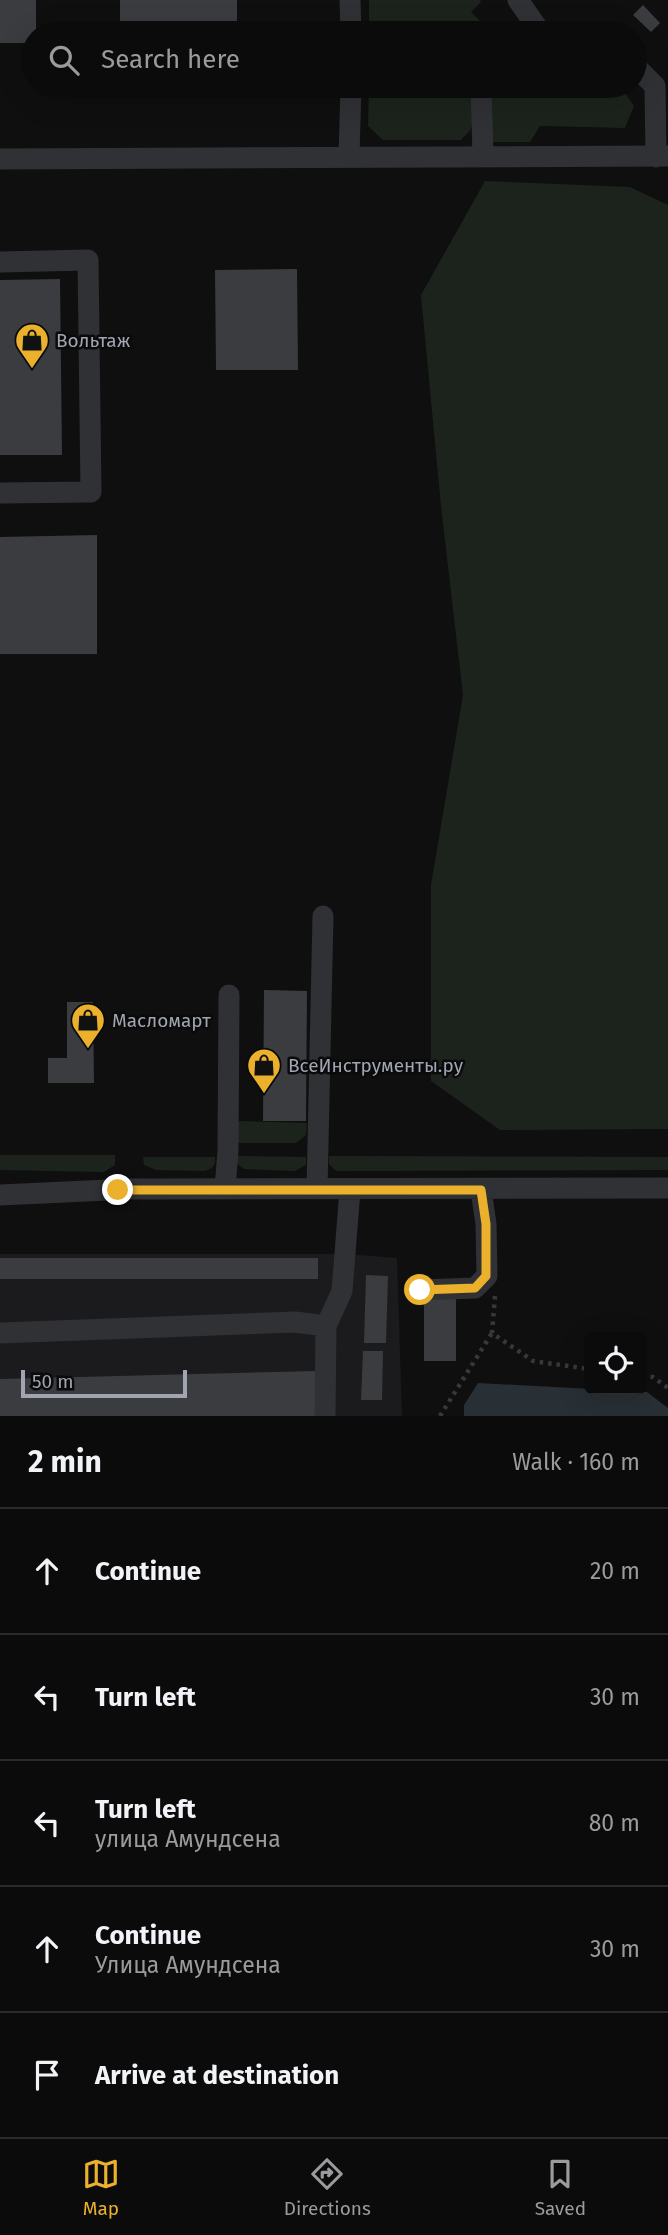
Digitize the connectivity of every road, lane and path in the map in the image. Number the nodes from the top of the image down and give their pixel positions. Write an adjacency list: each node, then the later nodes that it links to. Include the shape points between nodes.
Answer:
1 (351, 0): 3 (street)
2 (518, 0): 4 (street)
3 (351, 21)
4 (533, 21)
5 (647, 78): 10 (street, via 655,86)
6 (351, 98): 8 (street)
7 (481, 98): 9 (street)
8 (349, 156): 9 (street); 11 (street)
9 (483, 156): 10 (street)
10 (662, 156)
11 (0, 159)
12 (0, 262): 13 (street, via 88,260 91,492)
13 (0, 493)
14 (323, 916): 18 (street)
15 (229, 995): 17 (street)
16 (668, 1188): 20 (street)
17 (225, 1189): 18 (street); 21 (street)
18 (317, 1189): 19 (street)
19 (350, 1190): 20 (street); 24 (street, via 342,1291)
20 (481, 1190): 22 (street)
21 (4, 1196)
22 (486, 1276): 23 (street, via 475,1288); 26 (path, via 495,1295)
23 (420, 1290)
24 (326, 1326): 25 (street, via 296,1322); 30 (street)
25 (0, 1333)
26 (492, 1333): 27 (path, via 533,1361); 31 (path)
27 (584, 1368)
28 (647, 1376): 29 (path)
29 (668, 1388)
30 (325, 1416)
31 (440, 1416)

